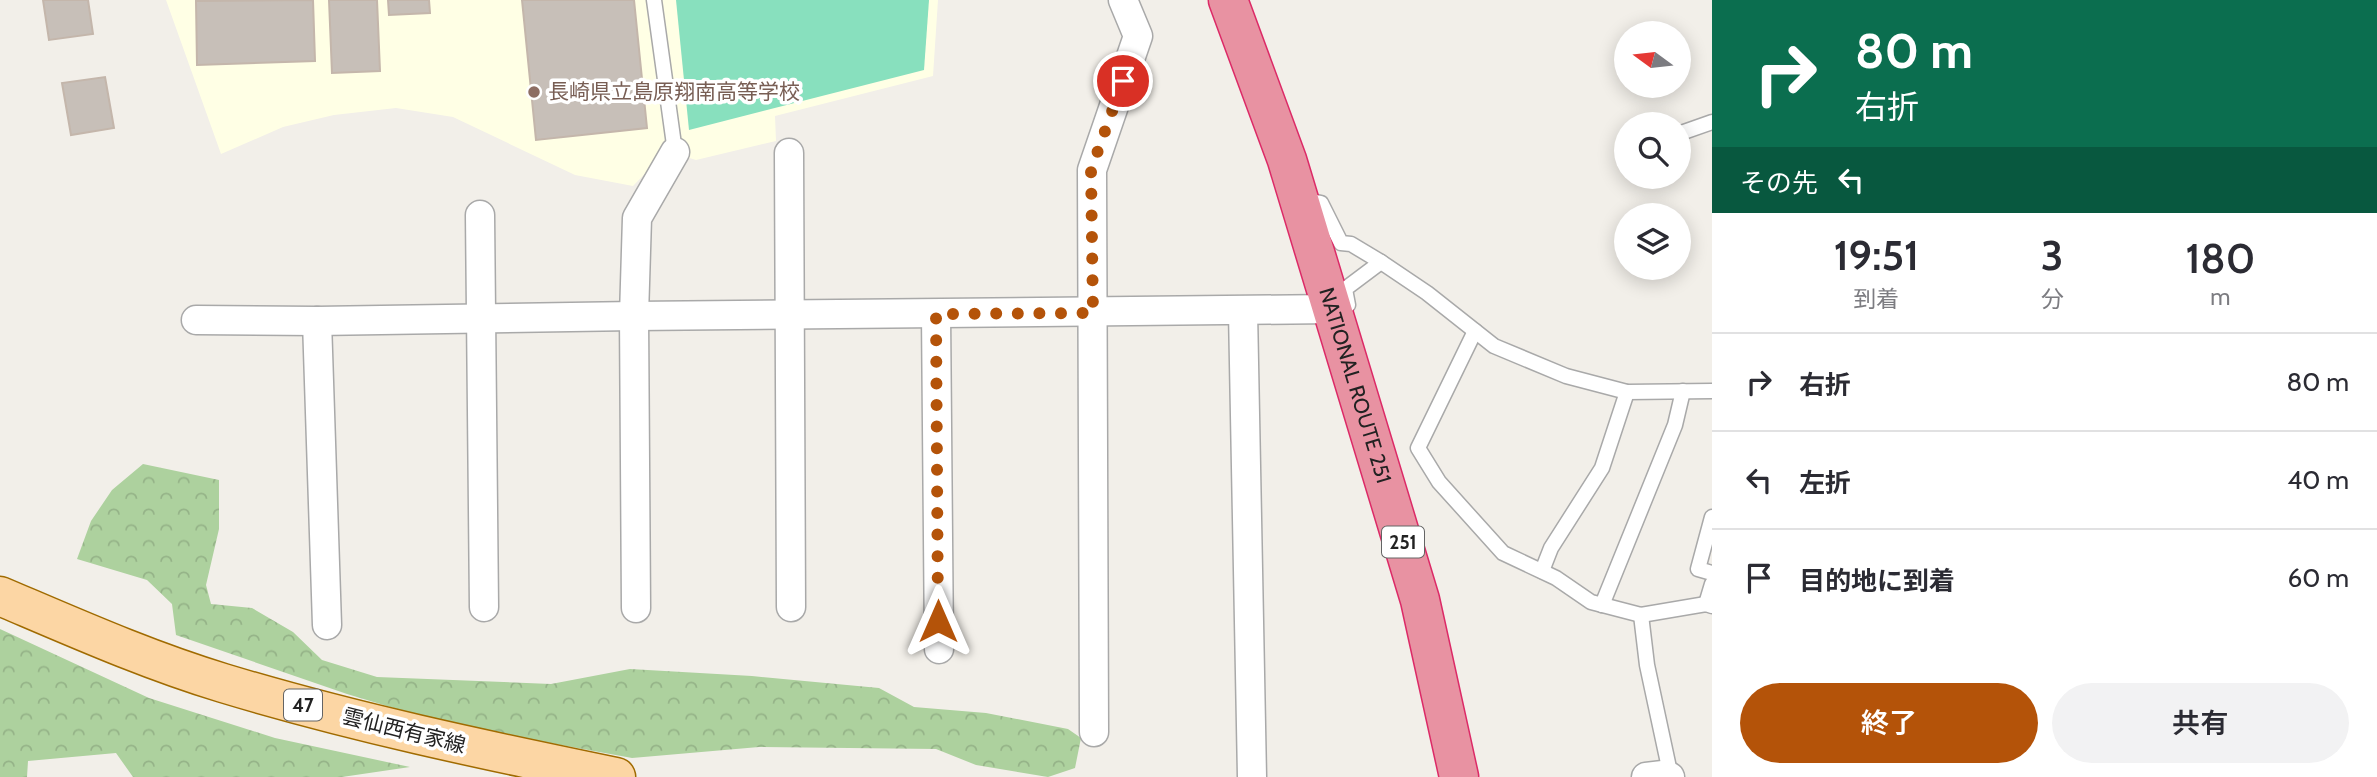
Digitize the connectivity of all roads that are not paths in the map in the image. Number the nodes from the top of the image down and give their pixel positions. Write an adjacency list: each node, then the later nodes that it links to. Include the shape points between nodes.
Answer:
1 (654, 0): 6 (lane)
2 (1123, 0): 12 (street, via 1138,36 1091,170)
3 (1228, 0): 8 (highway, NATIONAL ROUTE 251 / 251)
4 (1712, 122): 5 (lane)
5 (1691, 129)
6 (676, 152): 15 (street, via 637,218)
7 (789, 153): 14 (street)
8 (1298, 199): 10 (lane, via 1321,203 1341,243); 19 (highway, NATIONAL ROUTE 251 / 251)
9 (480, 215): 16 (street)
10 (1381, 262): 19 (lane, via 1345,289); 20 (lane)
11 (1243, 311): 12 (street); 19 (street); 39 (street)
12 (1093, 313): 13 (street); 37 (street)
13 (936, 314): 14 (street); 36 (street)
14 (789, 315): 15 (street); 32 (street)
15 (634, 316): 16 (street); 33 (street)
16 (481, 318): 18 (street); 31 (street)
17 (196, 320): 18 (street)
18 (317, 321): 35 (street)
19 (1346, 328): 40 (highway, NATIONAL ROUTE 251 / 251, via 1420,600)
20 (1475, 331): 21 (lane, via 1494,346 1566,376); 25 (lane, via 1418,448 1439,482 1503,553)
21 (1626, 391): 22 (lane); 25 (lane, via 1602,468 1551,548)
22 (1683, 391): 23 (lane); 29 (lane, via 1675,425)
23 (1712, 391)
24 (1712, 517): 26 (lane, via 1698,569)
25 (1542, 571): 29 (lane)
26 (1712, 573)
27 (1712, 584): 30 (lane)
28 (0, 596): 38 (main road, 雲仙西有家線 / 47, via 116,645 222,682 460,745)
29 (1602, 605): 34 (lane)
30 (1709, 605): 34 (lane)
31 (484, 607)
32 (791, 607)
33 (636, 608)
34 (1641, 615): 42 (lane)
35 (327, 625)
36 (939, 649)
37 (1094, 732)
38 (616, 777)
39 (1252, 777)
40 (1459, 777)
41 (1646, 777): 42 (street)
42 (1671, 777)

